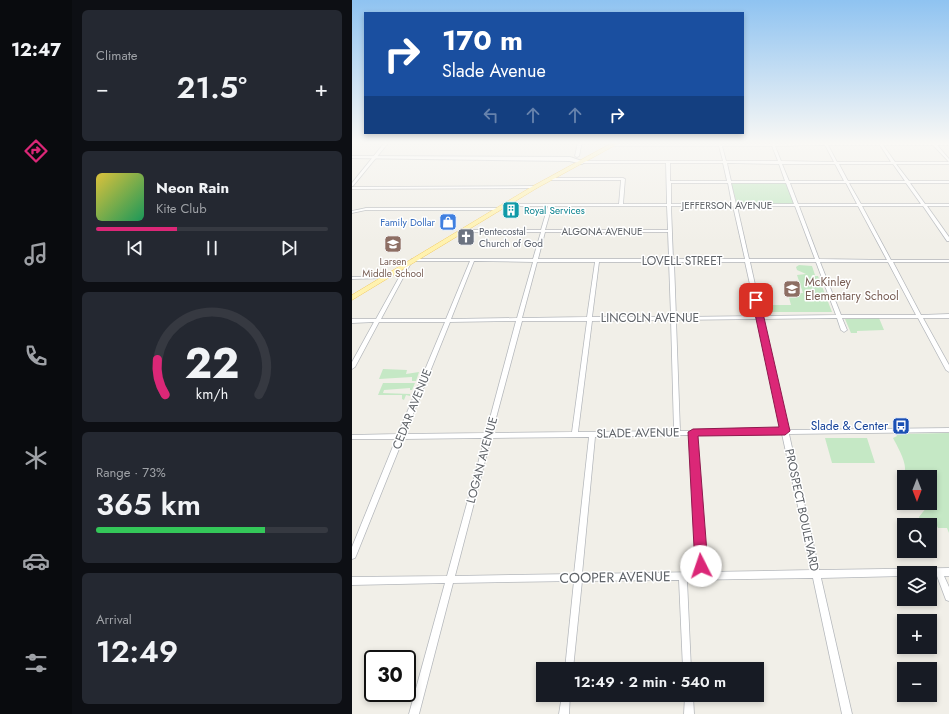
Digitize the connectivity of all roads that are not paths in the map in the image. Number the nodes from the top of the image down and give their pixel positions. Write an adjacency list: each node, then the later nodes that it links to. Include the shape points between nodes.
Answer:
1 (360, 175): 15 (street)
2 (555, 175): 8 (main road)
3 (669, 175): 9 (street)
4 (727, 175): 10 (street, PROSPECT BOULEVARD)
5 (785, 175): 11 (street)
6 (843, 175): 12 (street)
7 (902, 175): 13 (street)
8 (550, 179): 16 (main road); 18 (street, via 623,179)
9 (669, 182): 10 (street); 19 (street)
10 (729, 182): 11 (street); 20 (street, PROSPECT BOULEVARD)
11 (788, 182): 12 (street); 21 (street)
12 (847, 182): 13 (street); 22 (street)
13 (907, 182): 14 (street); 23 (street)
14 (949, 182)
15 (352, 186): 16 (street)
16 (535, 187): 25 (main road)
17 (550, 205): 18 (street, JEFFERSON AVENUE); 25 (street, JEFFERSON AVENUE); 28 (street, LOGAN AVENUE)
18 (621, 205): 19 (street, JEFFERSON AVENUE)
19 (670, 205): 20 (street, JEFFERSON AVENUE); 29 (street)
20 (733, 205): 21 (street, JEFFERSON AVENUE); 35 (street, PROSPECT BOULEVARD)
21 (796, 205): 22 (street, JEFFERSON AVENUE); 36 (street)
22 (859, 205): 23 (street, JEFFERSON AVENUE); 37 (street)
23 (924, 205): 24 (street, JEFFERSON AVENUE); 30 (street)
24 (949, 205)
25 (501, 207): 26 (street, JEFFERSON AVENUE, via 366,209); 27 (main road)
26 (352, 212)
27 (462, 231): 28 (street, ALGONA AVENUE); 39 (main road)
28 (544, 231): 29 (street, ALGONA AVENUE); 32 (street, LOGAN AVENUE)
29 (670, 231): 34 (street)
30 (949, 240)
31 (472, 261): 32 (street, LOVELL STREET); 39 (street, LOVELL STREET); 51 (street, CEDAR AVENUE)
32 (535, 261): 33 (street, LOVELL STREET); 48 (street, LOGAN AVENUE)
33 (597, 261): 34 (street, LOVELL STREET); 49 (street)
34 (671, 261): 35 (street, LOVELL STREET); 47 (street)
35 (748, 261): 36 (street, LOVELL STREET); 45 (street, PROSPECT BOULEVARD)
36 (817, 261): 37 (street, LOVELL STREET); 46 (street)
37 (890, 261): 38 (street, LOVELL STREET); 43 (street)
38 (949, 261)
39 (412, 262): 40 (main road); 50 (street)
40 (386, 277): 41 (street); 42 (main road)
41 (352, 278)
42 (352, 298)
43 (919, 316): 44 (street, LINCOLN AVENUE); 46 (street, LINCOLN AVENUE); 55 (street)
44 (949, 316)
45 (760, 317): 46 (street, LINCOLN AVENUE); 47 (street, LINCOLN AVENUE); 57 (street, PROSPECT BOULEVARD)
46 (839, 317): 53 (street)
47 (673, 318): 49 (street, LINCOLN AVENUE); 59 (street)
48 (520, 319): 49 (street, LINCOLN AVENUE); 51 (street, LINCOLN AVENUE); 62 (street, LOGAN AVENUE)
49 (589, 319): 60 (street)
50 (378, 320): 51 (street, LINCOLN AVENUE); 52 (street, LINCOLN AVENUE); 54 (street)
51 (448, 320): 63 (street, CEDAR AVENUE)
52 (352, 321)
53 (844, 330)
54 (352, 368)
55 (949, 370)
56 (949, 430): 57 (street, SLADE AVENUE)
57 (785, 431): 58 (street, SLADE AVENUE); 68 (street, PROSPECT BOULEVARD)
58 (693, 432): 59 (street, SLADE AVENUE); 70 (street)
59 (677, 433): 61 (street, SLADE AVENUE)
60 (575, 434): 61 (street, SLADE AVENUE); 62 (street, SLADE AVENUE)
61 (592, 434): 71 (street)
62 (488, 435): 63 (street, SLADE AVENUE); 72 (street, LOGAN AVENUE)
63 (400, 436): 64 (street, SLADE AVENUE); 65 (street, CEDAR AVENUE)
64 (352, 437)
65 (352, 556)
66 (939, 572): 67 (street, COOPER AVENUE); 68 (street, COOPER AVENUE); 74 (street)
67 (949, 572)
68 (816, 574): 70 (street, COOPER AVENUE); 82 (street, PROSPECT BOULEVARD)
69 (683, 576): 70 (street, COOPER AVENUE); 71 (street, COOPER AVENUE); 76 (street)
70 (702, 576)
71 (578, 577): 72 (street, COOPER AVENUE); 75 (street)
72 (451, 579): 73 (street, COOPER AVENUE); 79 (street, LOGAN AVENUE)
73 (352, 581)
74 (949, 597)
75 (570, 662)
76 (687, 662)
77 (565, 702): 80 (street)
78 (689, 702): 81 (street)
79 (414, 714)
80 (564, 714)
81 (690, 714)
82 (847, 714)

